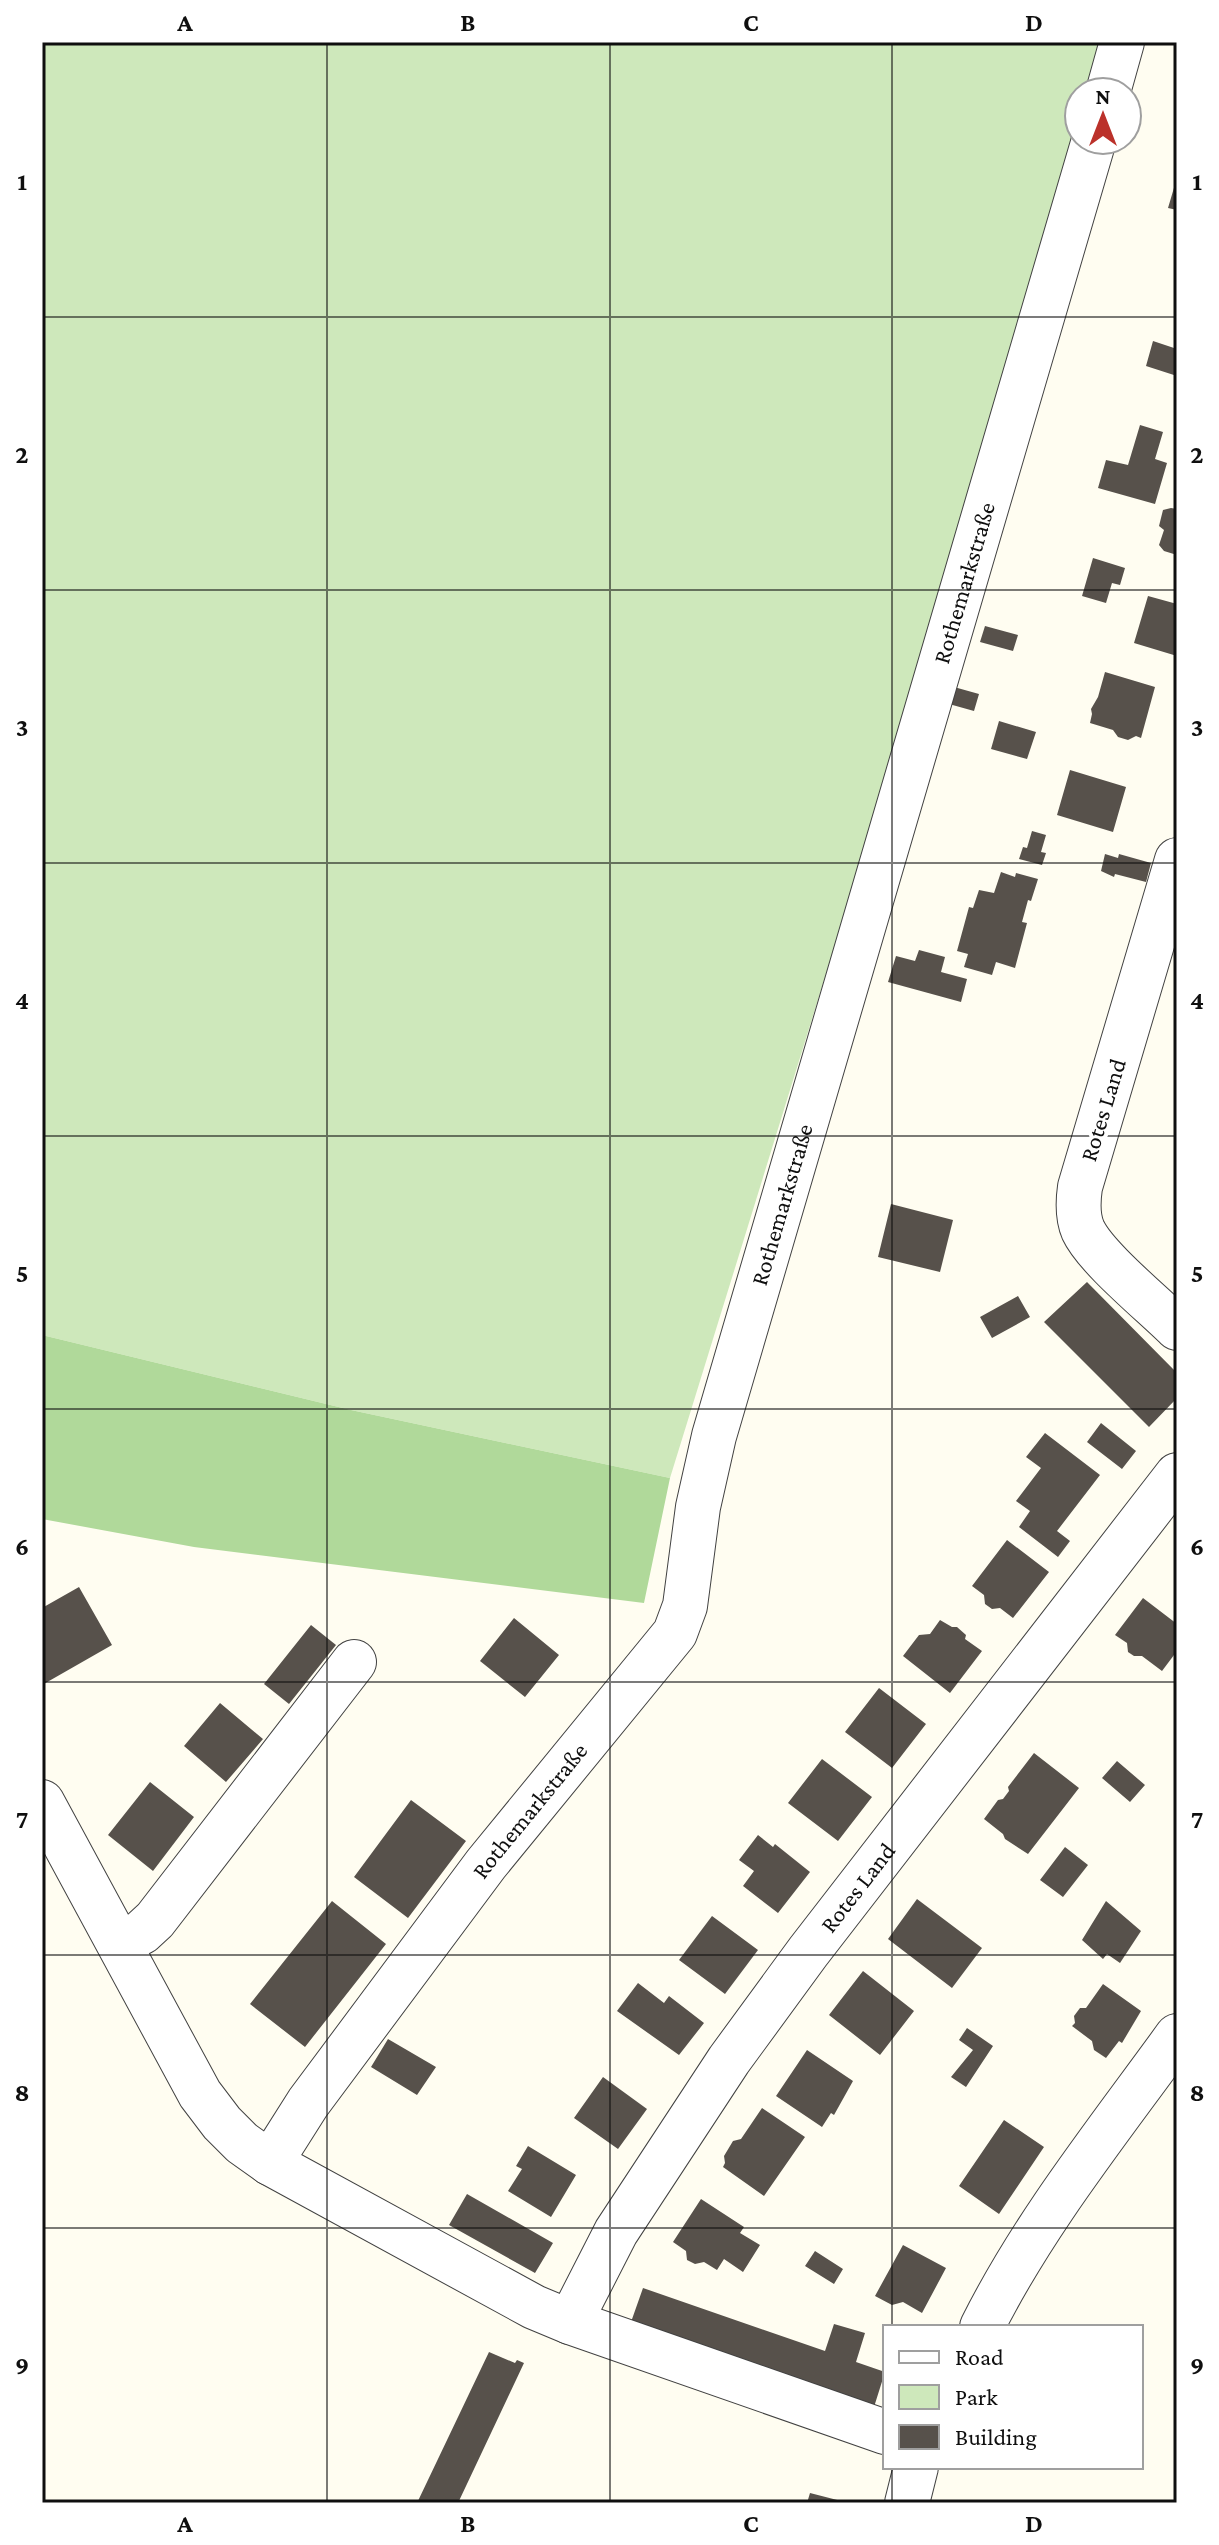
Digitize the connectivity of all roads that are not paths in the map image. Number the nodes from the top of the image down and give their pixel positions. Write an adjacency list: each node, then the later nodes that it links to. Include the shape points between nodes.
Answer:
1 (1122, 42): 2 (street)
2 (1112, 76)
3 (1089, 156): 11 (street, Rothemarkstraße, via 714,1436 685,1606 675,1633 486,1864 308,2103)
4 (1177, 860): 5 (street, Rotes Land, via 1078,1208 1094,1248)
5 (1177, 1328)
6 (1177, 1475): 12 (street, Rotes Land, via 729,2060 616,2232)
7 (354, 1662): 9 (street, via 155,1920)
8 (42, 1802): 9 (street)
9 (120, 1944): 11 (street, via 200,2094 242,2143)
10 (1177, 2036): 13 (street, via 1054,2208)
11 (270, 2163): 12 (street)
12 (570, 2322): 14 (street)
13 (983, 2325)
14 (883, 2431)
15 (916, 2469): 16 (street)
16 (907, 2503)

